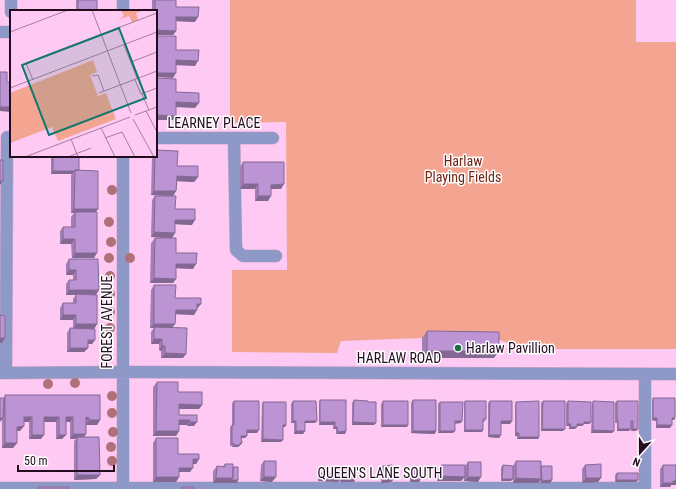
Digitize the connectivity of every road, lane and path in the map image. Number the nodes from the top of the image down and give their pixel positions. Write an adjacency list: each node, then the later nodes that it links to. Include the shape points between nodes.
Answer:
1 (6, 137): 6 (street)
2 (157, 138): 4 (street, LEARNEY PLACE)
3 (272, 138): 4 (street, LEARNEY PLACE)
4 (234, 139): 7 (street, via 236,250 244,256)
5 (122, 157): 9 (street, FOREST AVENUE)
6 (4, 255): 8 (street)
7 (276, 256)
8 (3, 372): 9 (street, HARLAW ROAD)
9 (122, 372): 10 (street, HARLAW ROAD); 13 (street, FOREST AVENUE)
10 (645, 374): 11 (street, HARLAW ROAD); 13 (street, QUEEN'S LANE SOUTH, via 645,488)
11 (676, 374)
12 (0, 488): 13 (street, QUEEN'S LANE SOUTH)
13 (123, 488)

